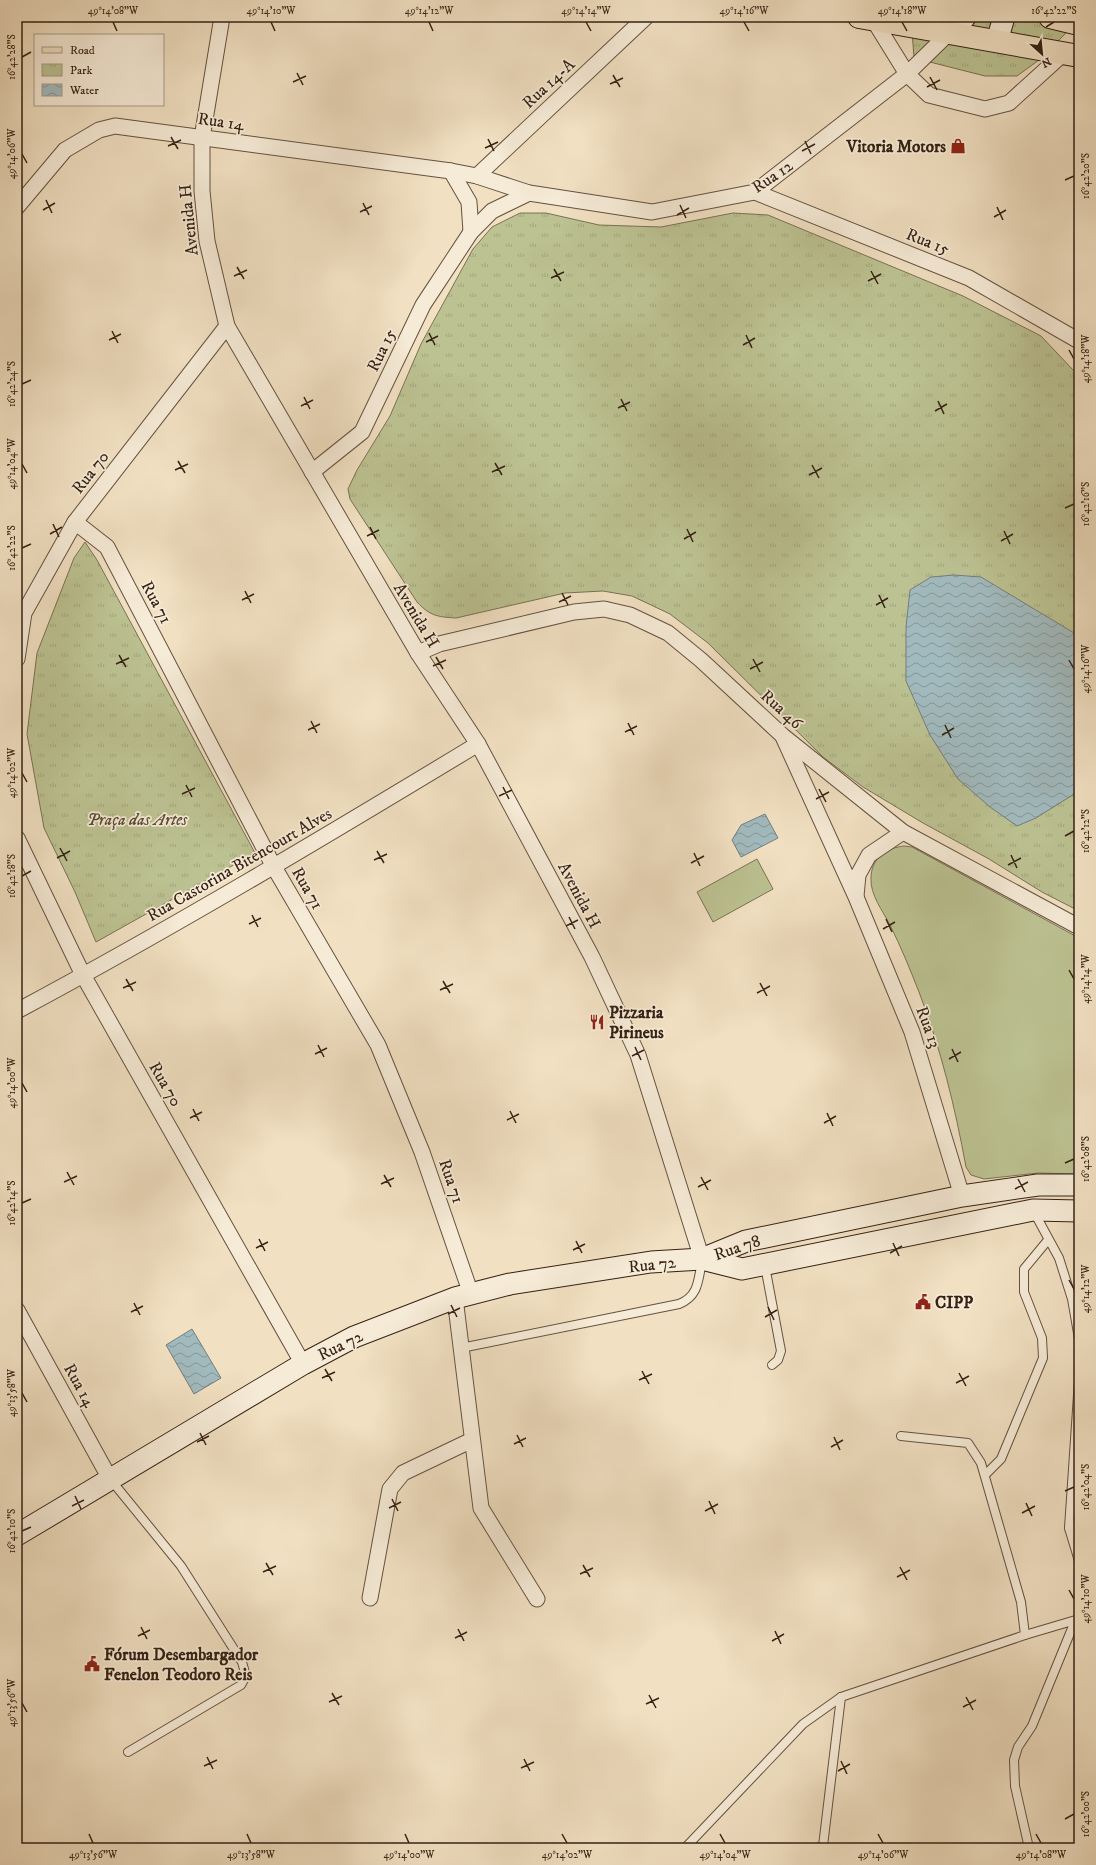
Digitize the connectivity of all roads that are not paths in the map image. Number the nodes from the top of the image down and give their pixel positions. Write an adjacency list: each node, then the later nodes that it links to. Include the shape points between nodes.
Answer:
1 (222, 17): 12 (street, Avenida H)
2 (646, 17): 14 (street, Rua 14-A)
3 (965, 17): 8 (main road, Rua 12)
4 (1004, 17): 9 (main road)
5 (1050, 17): 7 (main road)
6 (866, 18): 8 (main road); 11 (street)
7 (1079, 24)
8 (950, 32): 9 (main road); 11 (street, Rua 12)
9 (997, 41): 10 (main road)
10 (1072, 54): 11 (street, via 1009,103 986,109 929,95)
11 (907, 74): 15 (street, Rua 12)
12 (202, 138): 13 (street, Rua 14); 17 (street, Rua 14, via 115,126 98,130 65,150); 19 (street, Avenida H, via 202,191 207,241)
13 (451, 171): 14 (street, Rua 14); 18 (street, via 469,202)
14 (477, 176): 16 (street)
15 (756, 192): 16 (street, Rua 12, via 652,212); 20 (street, Rua 15, via 969,278)
16 (529, 194): 18 (street, Rua 15, via 492,212)
17 (17, 207)
18 (471, 232): 21 (street, Rua 15, via 424,305 362,432)
19 (227, 326): 21 (street, Avenida H); 22 (street, Rua 70)
20 (1079, 341)
21 (312, 472): 24 (street, Avenida H)
22 (75, 522): 23 (street, Rua 70, via 24,613); 30 (street, Rua 71, via 107,547)
23 (19, 629): 25 (street, Rua 70)
24 (418, 653): 26 (street, Rua 46, via 439,644 574,612 604,609 630,615 668,633); 27 (street, Avenida H)
25 (17, 658)
26 (783, 736): 28 (street, Rua 46); 31 (street, Rua 13)
27 (478, 744): 30 (street, Rua Castorina Bitencourt Alves); 40 (street, Avenida H, via 592,956 638,1055)
28 (903, 832): 31 (street, Rua 13, via 869,855 858,875); 32 (street, Rua 46)
29 (17, 838): 33 (street, Rua 70)
30 (274, 867): 33 (street, Rua Castorina Bitencourt Alves); 42 (street, Rua 71, via 378,1045 422,1152)
31 (856, 897): 36 (street, Rua 13, via 912,1032)
32 (1079, 927)
33 (83, 975): 34 (street, Rua Castorina Bitencourt Alves); 46 (street, Rua 70)
34 (17, 1011)
35 (1079, 1185): 36 (main road, Rua 78, via 1038,1184)
36 (962, 1196): 40 (main road, Rua 78, via 746,1241)
37 (1032, 1210): 38 (main road, Rua 78); 39 (lane); 41 (main road, Rua 78)
38 (1079, 1211)
39 (1048, 1240): 44 (lane, via 1058,1258 1072,1299); 51 (lane, via 1024,1269 1024,1292 1042,1338 1043,1358 1001,1459)
40 (702, 1259): 41 (main road, Rua 78, via 742,1269); 42 (main road, Rua 72, via 651,1262 510,1284); 45 (lane, via 693,1296 683,1303)
41 (765, 1266): 47 (lane, via 781,1351 778,1360)
42 (463, 1296): 45 (street, Rua 71); 46 (main road, Rua 72, via 354,1337)
43 (17, 1310): 52 (street, Rua 14)
44 (1079, 1339)
45 (461, 1348): 50 (street, Rua 71)
46 (303, 1364): 52 (main road, Rua 72)
47 (772, 1365)
48 (1079, 1380): 54 (lane)
49 (901, 1436): 51 (lane, via 968,1443 981,1463)
50 (472, 1440): 57 (street, via 403,1473 390,1489); 58 (street, Rua 71, via 481,1508)
51 (985, 1476): 60 (lane, via 1021,1602)
52 (110, 1479): 55 (main road, Rua 72); 62 (lane, via 181,1566 242,1662 246,1676 241,1685)
53 (1079, 1522): 54 (lane)
54 (1069, 1528): 56 (lane)
55 (17, 1535)
56 (1079, 1561)
57 (370, 1598)
58 (537, 1599)
59 (1077, 1620): 60 (lane); 65 (lane, via 1032,1726 1018,1747 1014,1760 1015,1786)
60 (1025, 1635): 61 (lane)
61 (841, 1697): 63 (lane, via 803,1724); 64 (lane, via 823,1846)
62 (128, 1752)
63 (685, 1848)
64 (816, 1848)
65 (1029, 1848)

